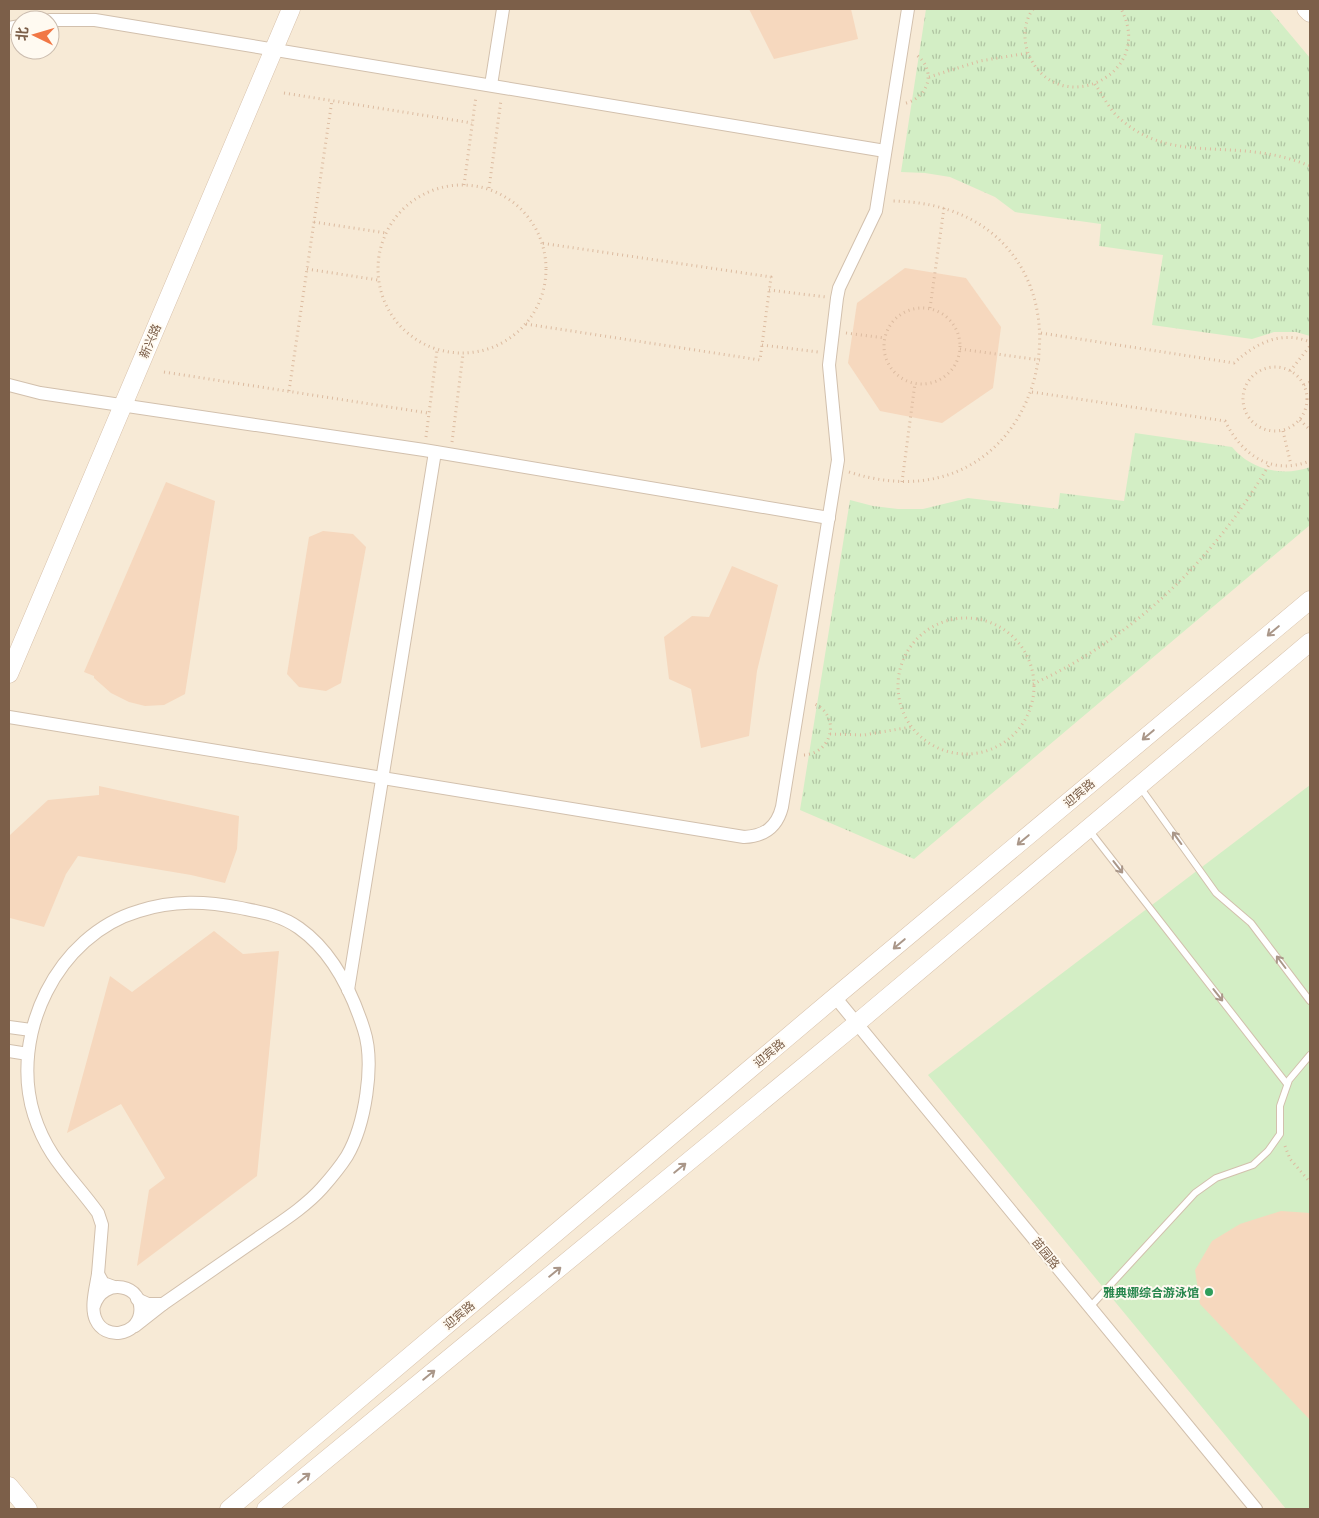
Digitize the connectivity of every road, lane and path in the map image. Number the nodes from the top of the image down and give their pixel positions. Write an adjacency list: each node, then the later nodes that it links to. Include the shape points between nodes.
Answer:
1 (291, 9): 10 (main road, 新兴路)
2 (503, 9): 15 (street)
3 (908, 9): 9 (street)
4 (1032, 9): 11 (path, via 1025,30)
5 (1121, 9): 14 (path, via 1129,36 1126,53 1118,68)
6 (1306, 9): 7 (main road)
7 (1310, 13)
8 (60, 19): 10 (street, via 95,20)
9 (902, 49): 12 (path, via 921,58); 18 (street)
10 (273, 51): 13 (street); 53 (main road, 新兴路)
11 (1028, 52): 12 (path, via 980,61); 14 (path, via 1043,75 1057,84 1074,88)
12 (929, 77): 18 (path, via 926,89 914,100)
13 (477, 83): 15 (street); 19 (path)
14 (1095, 84): 21 (path, via 1115,114 1137,132 1161,144 1264,153)
15 (497, 86): 20 (street); 23 (path)
16 (284, 93): 17 (path)
17 (332, 100): 19 (path); 26 (path)
18 (893, 103): 20 (street)
19 (472, 123): 22 (path)
20 (885, 151): 24 (street)
21 (1310, 166)
22 (464, 185): 23 (path); 27 (path, via 431,190 406,205)
23 (489, 188): 28 (path, via 515,203 534,225)
24 (878, 201): 25 (path); 32 (street)
25 (944, 208): 33 (path); 35 (path, via 986,230 1015,260 1034,297)
26 (314, 222): 27 (path); 29 (path)
27 (386, 233): 30 (path, via 378,256)
28 (541, 242): 31 (path, via 771,277); 34 (path, via 545,252 546,282 538,307)
29 (307, 269): 30 (path); 51 (path)
30 (378, 280): 41 (path, via 386,308 402,330 424,346)
31 (769, 290): 32 (path); 39 (path)
32 (837, 298): 42 (street)
33 (930, 308): 37 (path, via 906,311 889,327); 40 (path, via 952,322 958,333)
34 (526, 324): 39 (path, via 760,360); 43 (path, via 501,345)
35 (1041, 333): 38 (path, via 1234,363 1252,347 1273,339 1288,337); 44 (path)
36 (852, 334): 37 (path)
37 (885, 338): 48 (path, via 886,356 894,372)
38 (1310, 344): 45 (path)
39 (762, 346): 42 (path)
40 (960, 349): 44 (path); 48 (path, via 958,360 941,379)
41 (437, 350): 43 (path); 55 (path)
42 (831, 353): 64 (street, via 829,365)
43 (463, 354): 60 (path)
44 (1040, 360): 52 (path)
45 (1290, 371): 50 (path); 58 (path, via 1273,366 1262,369 1246,384 1243,395 1245,410 1253,423 1262,429)
46 (164, 372): 51 (path)
47 (1310, 382): 50 (path)
48 (915, 383): 65 (path)
49 (9, 385): 53 (street, via 40,393)
50 (1304, 385): 54 (path)
51 (289, 391): 55 (path)
52 (1032, 392): 62 (path, via 1225,421 1240,447 1258,460); 65 (path, via 1006,435 974,462 936,478)
53 (123, 405): 59 (street); 69 (main road, 新兴路)
54 (1309, 405): 56 (path)
55 (428, 413): 59 (path)
56 (1300, 420): 57 (path); 58 (path)
57 (1310, 430)
58 (1283, 431): 63 (path)
59 (430, 451): 60 (street); 76 (street)
60 (451, 455): 66 (street)
61 (1310, 461): 63 (path)
62 (1270, 463): 63 (path); 70 (path, via 1255,489 1211,547 1148,611 1087,656)
63 (1291, 465)
64 (837, 468): 65 (path, via 872,479); 66 (street)
65 (902, 482)
66 (829, 518): 71 (street)
67 (1310, 600): 80 (main road, 迎宾路, one-way to 80)
68 (1310, 642): 77 (main road)
69 (9, 674)
70 (1033, 684): 73 (path, via 1028,714 1015,733 996,747 973,754 949,752 928,743); 73 (path, via 1032,670 1023,650 1009,634 977,619 949,620 913,642 902,661 898,682 900,705)
71 (800, 701): 74 (path, via 818,705 824,711 829,719); 75 (street)
72 (9, 717): 76 (street)
73 (911, 727): 74 (path, via 864,735)
74 (830, 734): 75 (path, via 826,745 819,751)
75 (791, 753): 76 (street, via 780,818 755,836 744,837)
76 (382, 777): 79 (street)
77 (1139, 786): 78 (main road); 81 (lane, one-way to 77, via 1251,923 1216,893)
78 (1088, 828): 82 (main road); 88 (lane, one-way to 88)
79 (348, 990): 84 (street, via 331,960 313,940 275,916 223,904 194,901 164,904 136,911 98,930 83,942 58,974); 94 (street, via 369,1046 361,1118 348,1154 321,1190)
80 (835, 997): 82 (street, 苗园路); 101 (main road, 迎宾路)
81 (1310, 1001)
82 (856, 1023): 96 (street, 苗园路); 102 (main road, one-way to 82)
83 (9, 1027): 84 (street)
84 (31, 1030): 86 (street)
85 (9, 1051): 86 (street)
86 (28, 1054): 91 (street, via 28,1090 48,1150 98,1213 102,1225)
87 (1310, 1055): 88 (lane)
88 (1287, 1084): 89 (lane, via 1280,1106)
89 (1280, 1134): 90 (path, via 1290,1160); 96 (lane, via 1268,1152 1253,1165 1216,1178 1195,1192)
90 (1310, 1182)
91 (98, 1274): 92 (street, via 103,1283); 95 (street)
92 (114, 1287): 93 (street, via 128,1290); 95 (street, via 101,1293)
93 (137, 1299): 94 (street, via 148,1304); 97 (street, via 139,1318)
94 (163, 1304): 97 (street)
95 (94, 1306): 97 (street, via 95,1320 105,1330 118,1334)
96 (1090, 1307): 103 (street, 苗园路)
97 (131, 1329)
98 (10, 1488): 99 (main road); 100 (main road)
99 (28, 1509)
100 (32, 1509)
101 (229, 1509)
102 (266, 1509)
103 (1256, 1509)

